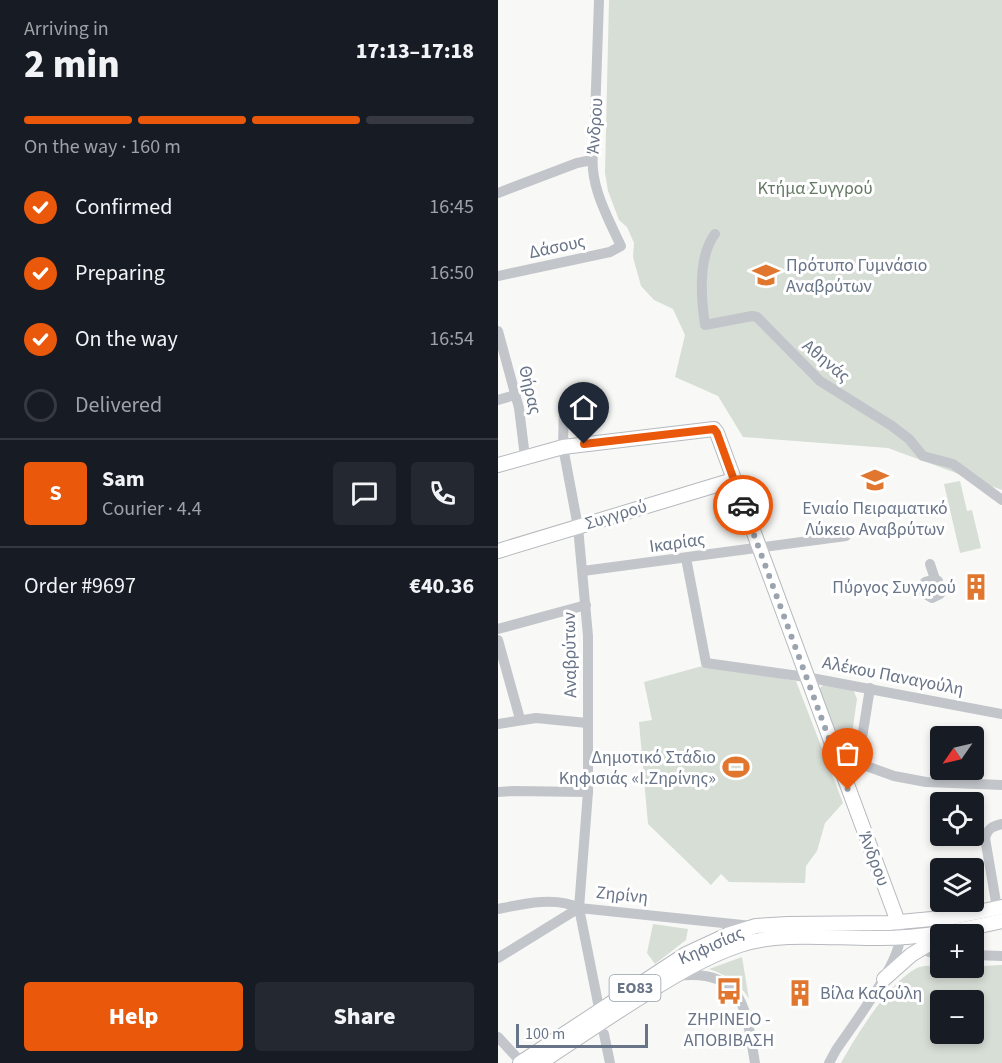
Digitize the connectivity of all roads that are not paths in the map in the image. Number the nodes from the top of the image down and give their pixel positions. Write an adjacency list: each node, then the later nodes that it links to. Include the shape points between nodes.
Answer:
1 (600, 0): 2 (street, Άνδρου)
2 (592, 160): 3 (street); 5 (street, Άνδρου, via 593,177)
3 (498, 193)
4 (716, 234): 15 (street, Αθηνάς, via 707,246 701,296 705,325 757,317 820,381 892,426 923,456 953,464)
5 (621, 246): 6 (street, Δάσους, via 610,252)
6 (498, 276)
7 (498, 331): 8 (street, Θήρας)
8 (515, 395): 9 (street); 12 (street, Θήρας)
9 (498, 400)
10 (564, 403): 11 (street, Αναβρύτων)
11 (562, 447): 12 (main road); 14 (main road, Άνδρου, via 710,428 717,433); 16 (street, Αναβρύτων)
12 (525, 457): 13 (main road)
13 (498, 465)
14 (733, 480): 16 (main road, Συγγρού); 18 (main road, Άνδρου)
15 (1002, 500)
16 (578, 527): 19 (main road, Συγγρού); 22 (street, Αναβρύτων)
17 (846, 536): 18 (street, Ικαρίας)
18 (758, 548): 20 (street, Ικαρίας); 27 (main road, Άνδρου)
19 (498, 551)
20 (686, 558): 22 (street, Ικαρίας); 27 (street, Αλέκου Παναγούλη, via 706,663)
21 (930, 564): 23 (street)
22 (583, 571): 24 (street, Αναβρύτων)
23 (935, 579)
24 (586, 605): 25 (street); 31 (street, Αναβρύτων)
25 (498, 629)
26 (498, 640): 30 (street)
27 (806, 677): 28 (street, Αλέκου Παναγούλη); 40 (main road, Άνδρου)
28 (870, 688): 29 (street, Αλέκου Παναγούλη); 33 (street, via 858,763 918,781)
29 (1002, 714)
30 (520, 719): 31 (street); 32 (street)
31 (587, 723): 35 (street, Αναβρύτων)
32 (498, 724)
33 (1002, 785)
34 (498, 792): 35 (street)
35 (588, 792): 37 (street, Αναβρύτων)
36 (1002, 824): 39 (street, via 992,827 986,838)
37 (579, 908): 38 (street, via 571,903 544,902); 42 (street, Ζηρίνη); 48 (street, Ζηρίνη); 51 (street, Αναβρύτων)
38 (498, 909)
39 (1000, 912): 40 (main road, Κηφισίας / ΕΟ83); 41 (main road, Κηφισίας / ΕΟ83)
40 (898, 922): 42 (main road, Κηφισίας / ΕΟ83); 43 (street)
41 (972, 924)
42 (756, 926): 54 (main road, Κηφισίας / ΕΟ83, via 686,954)
43 (901, 937): 44 (main road, Κηφισίας / ΕΟ83); 49 (main road, Κηφισίας / ΕΟ83, via 759,941 714,955); 50 (street)
44 (930, 937)
45 (930, 944): 50 (main road)
46 (984, 955): 47 (street)
47 (1002, 956)
48 (498, 958)
49 (674, 976): 55 (main road, Κηφισίας / ΕΟ83); 57 (street, via 703,975 723,982 735,992 747,1014)
50 (884, 979): 58 (street)
51 (598, 1003)
52 (604, 1034): 56 (street)
53 (498, 1036): 54 (street)
54 (521, 1062)
55 (540, 1063)
56 (610, 1063)
57 (755, 1063)
58 (829, 1063)

